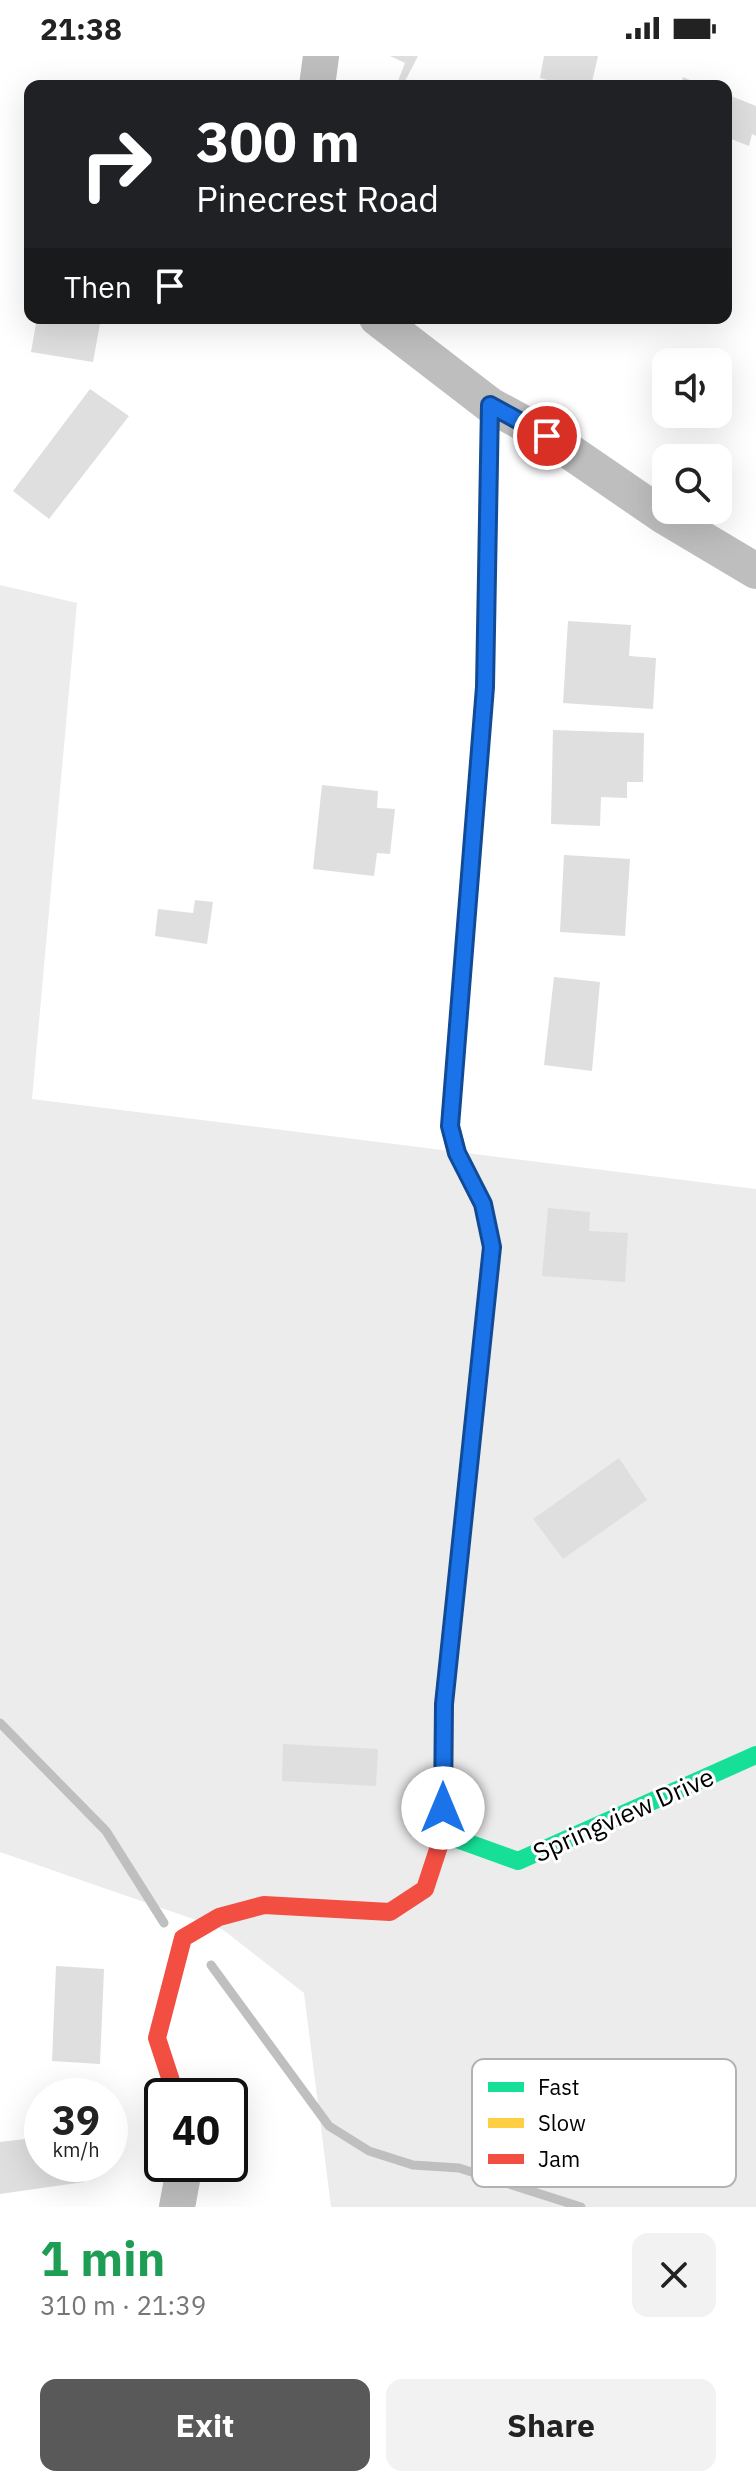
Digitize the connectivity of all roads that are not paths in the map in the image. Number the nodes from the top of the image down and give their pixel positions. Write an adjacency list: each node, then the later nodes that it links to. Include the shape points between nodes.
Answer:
1 (321, 56): 2 (street)
2 (318, 80)
3 (385, 324): 4 (street)
4 (490, 405): 5 (street); 7 (street, via 485,687 450,1126 457,1153 483,1204 492,1247 444,1704)
5 (756, 571)
6 (756, 1755): 7 (street, Springview Drive, via 518,1861)
7 (443, 1834): 8 (street, via 425,1889 390,1912 264,1905 219,1917 183,1938 157,2038)
8 (170, 2078)
9 (182, 2182): 10 (street)
10 (177, 2207)

